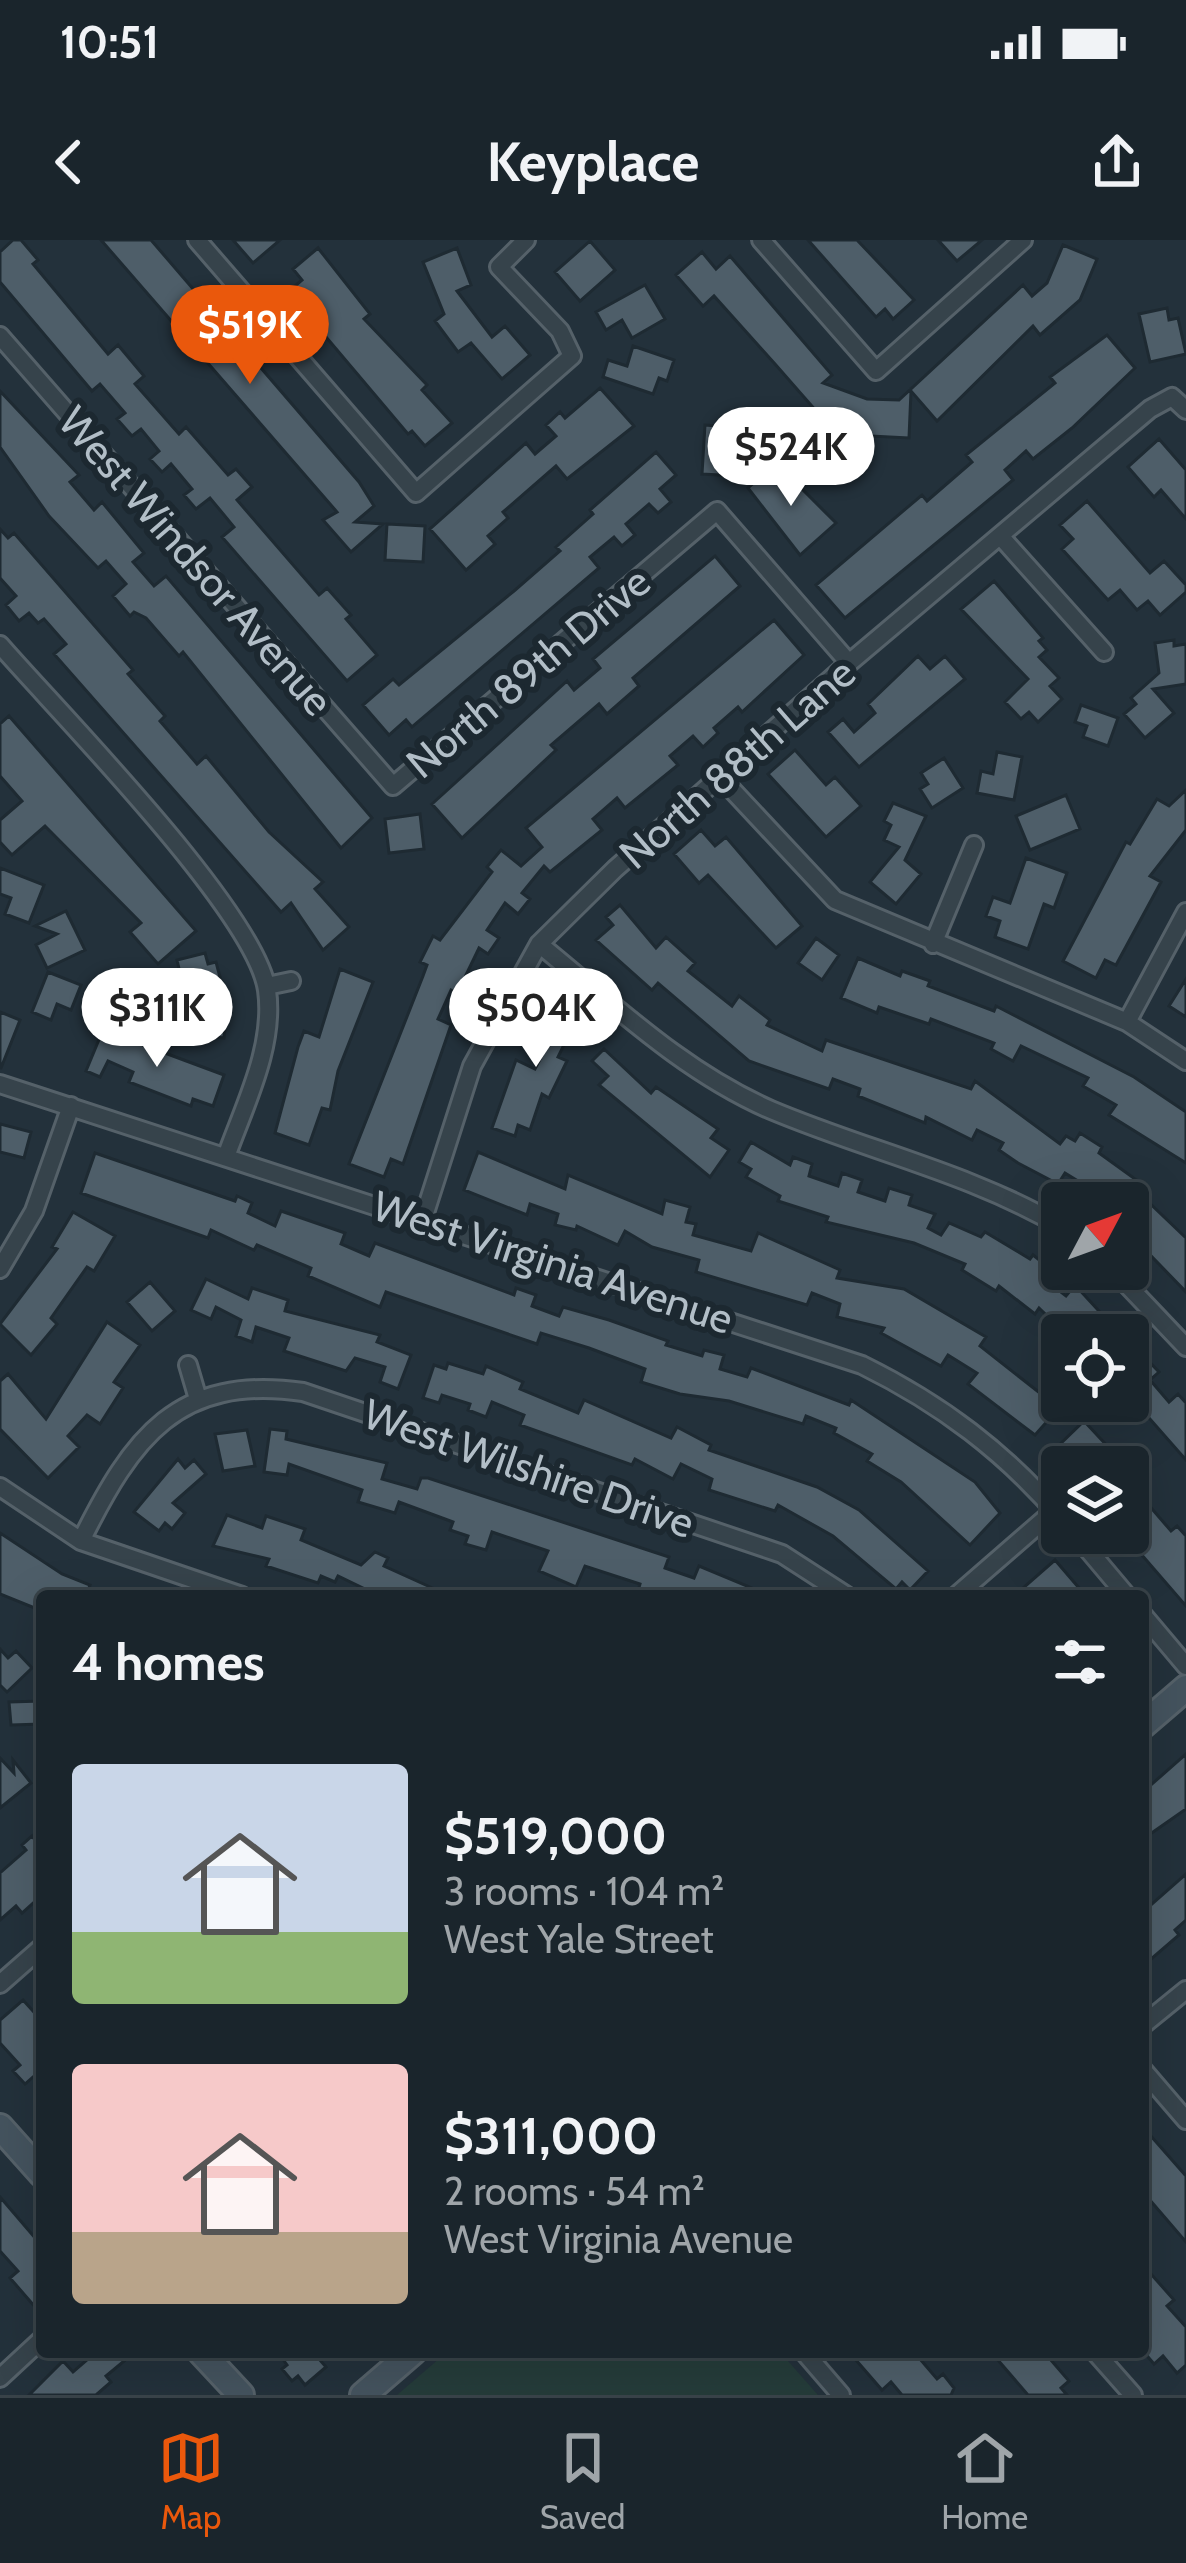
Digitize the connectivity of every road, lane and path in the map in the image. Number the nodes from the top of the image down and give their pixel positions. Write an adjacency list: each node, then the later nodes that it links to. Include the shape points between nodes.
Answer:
1 (197, 240): 2 (street, via 416,494 572,356 560,331 499,267)
2 (526, 240)
3 (761, 240): 4 (street, via 876,371)
4 (1023, 240)
5 (0, 335): 12 (street, West Windsor Avenue)
6 (1179, 404): 7 (street, North 88th Lane, via 1150,409)
7 (1002, 538): 9 (street); 10 (street, North 88th Lane)
8 (0, 645): 18 (street, via 211,886)
9 (1104, 652)
10 (849, 663): 11 (street, North 88th Lane); 12 (street, North 89th Drive, via 717,511)
11 (721, 778): 15 (street, North 88th Lane); 16 (street, via 835,900)
12 (393, 786)
13 (974, 845): 16 (street)
14 (1186, 911): 19 (street)
15 (539, 944): 24 (street, via 696,1072 771,1110 974,1181); 25 (street, North 88th Lane, via 472,1066)
16 (933, 944): 19 (street)
17 (291, 981): 18 (street)
18 (267, 986): 23 (street, via 265,1043)
19 (1127, 1022): 20 (street)
20 (1186, 1061)
21 (0, 1084): 22 (street, West Virginia Avenue)
22 (71, 1106): 23 (street, West Virginia Avenue); 26 (street, via 34,1211)
23 (226, 1157): 25 (street, West Virginia Avenue)
24 (1041, 1216)
25 (423, 1219): 32 (street, West Virginia Avenue, via 862,1365 956,1418)
26 (0, 1270)
27 (1132, 1290): 28 (street)
28 (1186, 1347)
29 (188, 1365): 30 (street)
30 (199, 1399): 34 (street, via 154,1424); 37 (street, West Wilshire Drive, via 270,1387 303,1392 782,1554)
31 (0, 1487): 34 (street)
32 (1041, 1495)
33 (1041, 1528): 38 (street)
34 (81, 1540): 36 (street)
35 (1092, 1554): 39 (street)
36 (225, 1590)
37 (838, 1590)
38 (964, 1590)
39 (1122, 1590)
40 (1149, 1622): 41 (street)
41 (1186, 1666)
42 (1186, 1688): 43 (street)
43 (1149, 1720)
44 (36, 1952): 45 (street)
45 (0, 1984)
46 (1186, 1990): 47 (street)
47 (1149, 2020)
48 (1149, 2077): 49 (street)
49 (1186, 2120)
50 (0, 2127): 51 (street)
51 (36, 2167)
52 (36, 2345): 57 (street)
53 (207, 2358): 58 (street)
54 (406, 2358): 59 (street)
55 (809, 2358): 60 (street)
56 (1100, 2358): 61 (street)
57 (0, 2378)
58 (241, 2395)
59 (363, 2395)
60 (841, 2395)
61 (1133, 2395)

